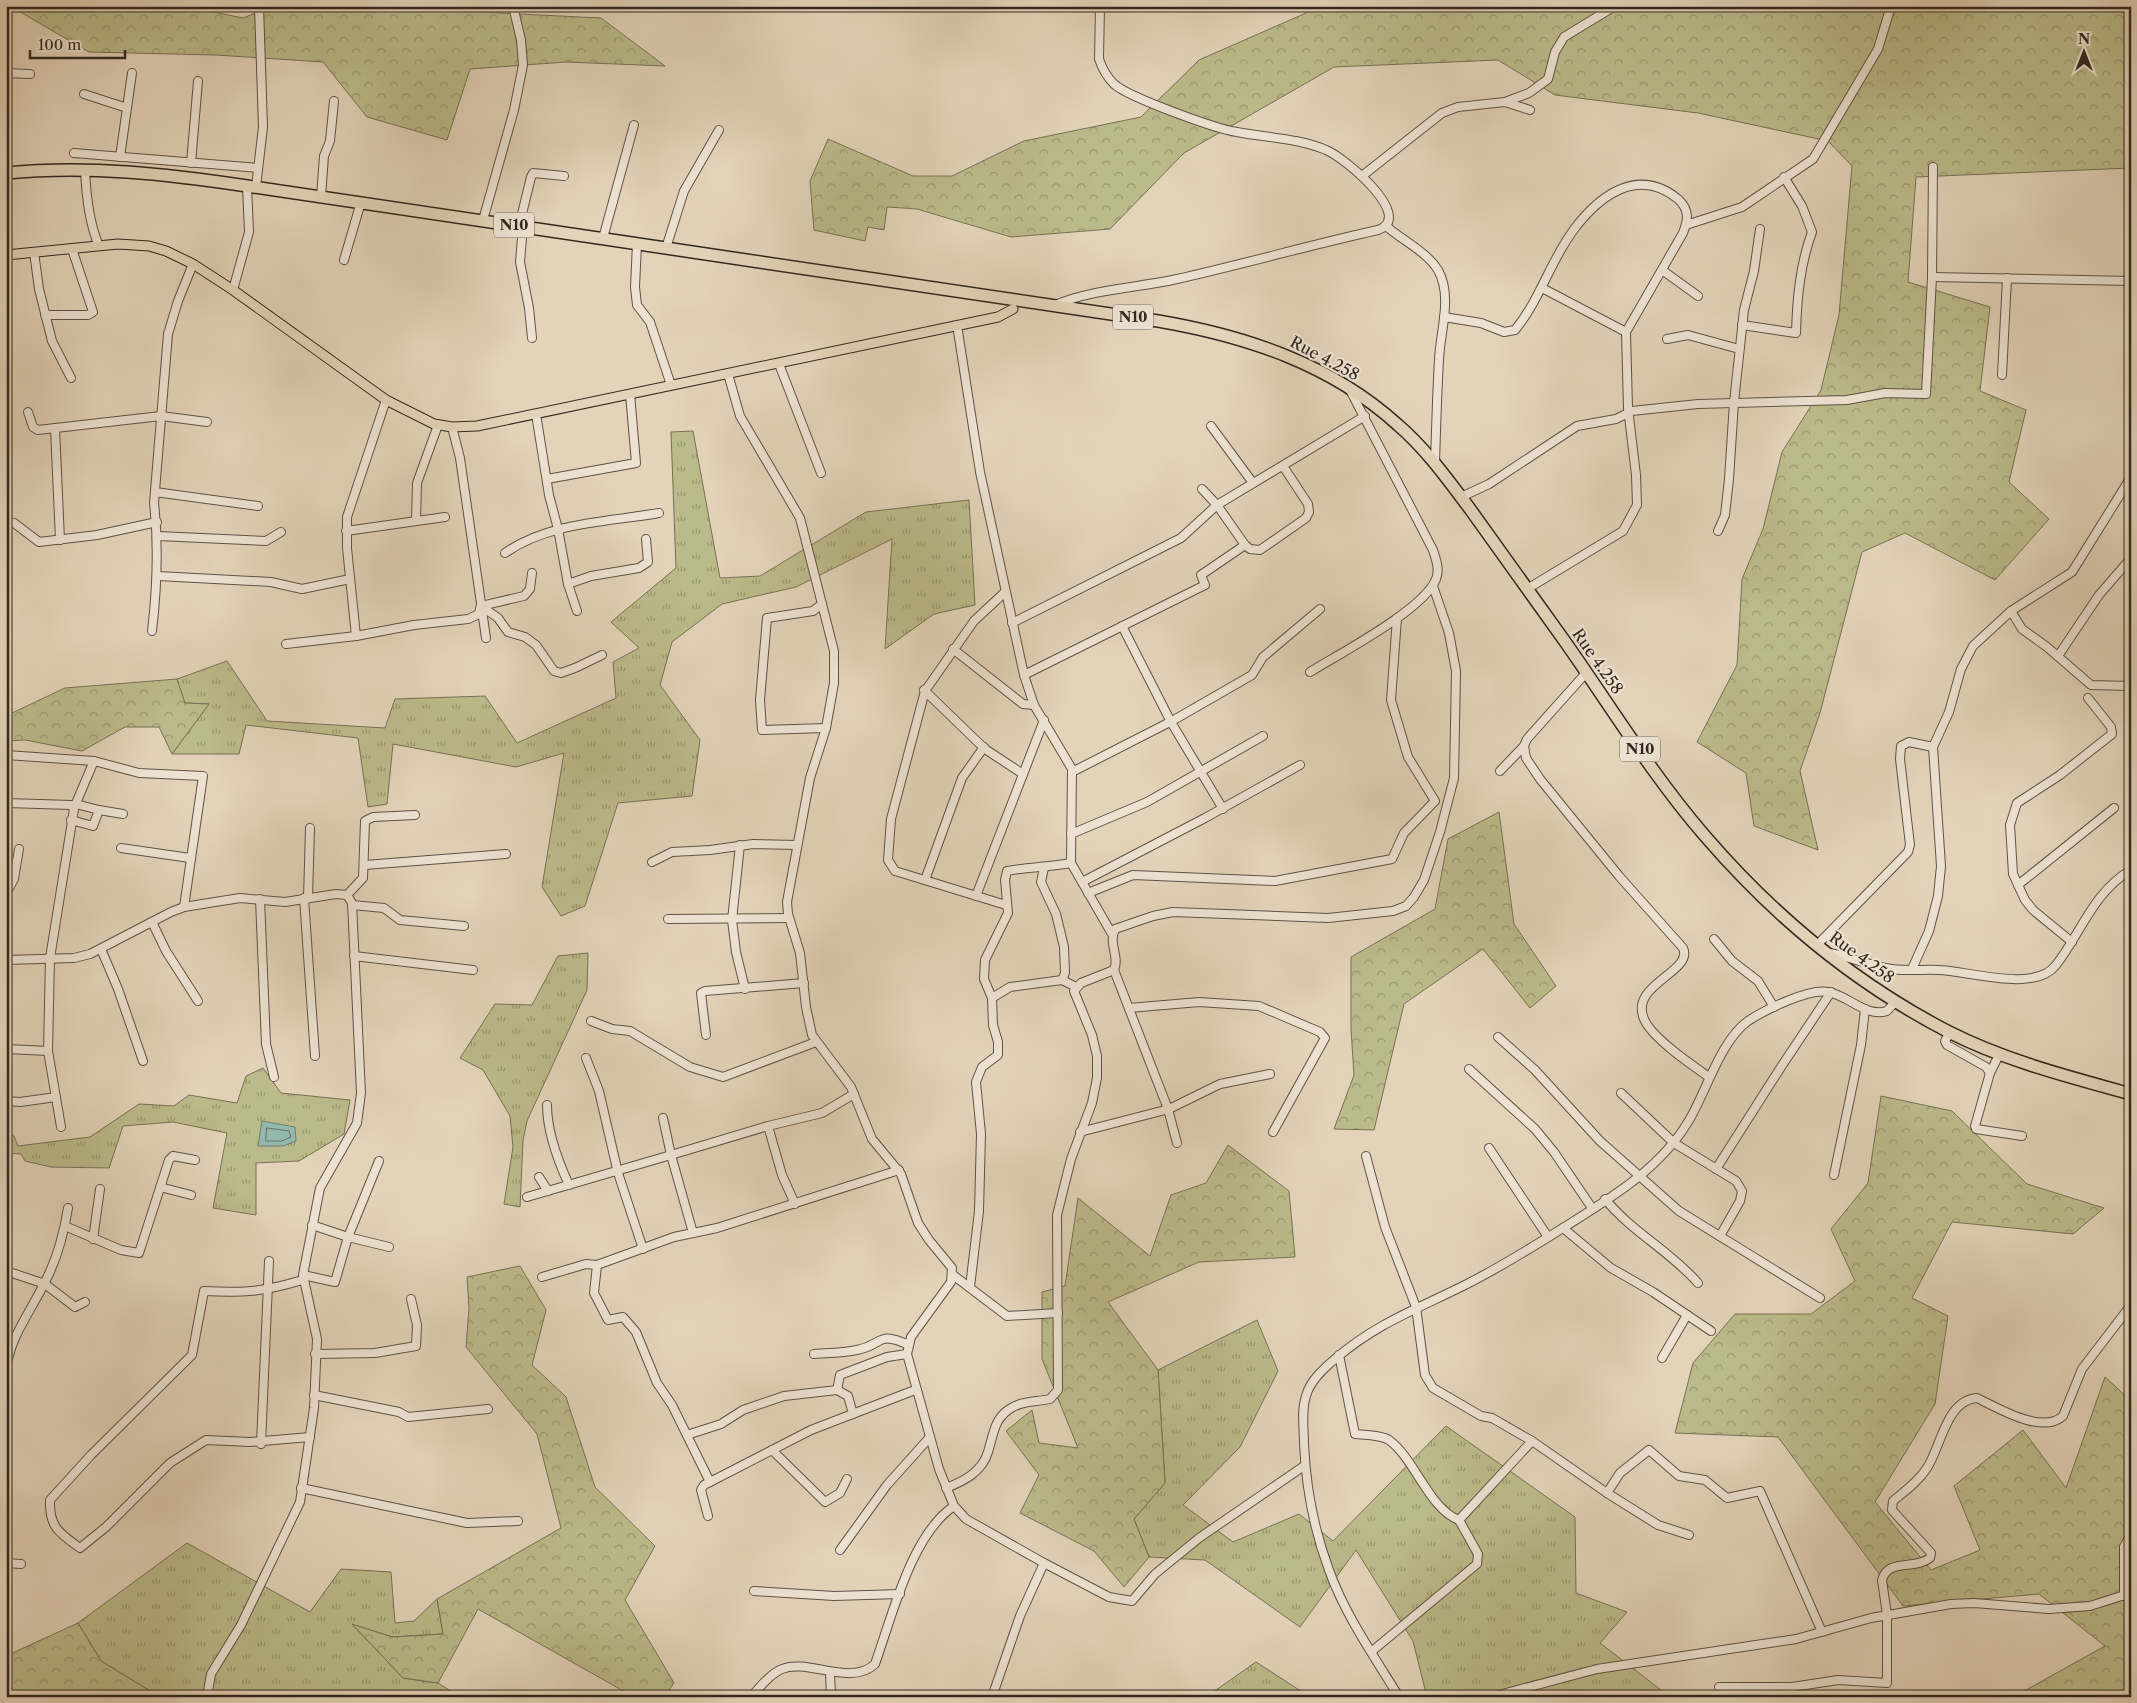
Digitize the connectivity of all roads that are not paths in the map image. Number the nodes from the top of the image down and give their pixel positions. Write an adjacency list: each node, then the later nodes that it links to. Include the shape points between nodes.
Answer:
1 (259, 6): 21 (street, via 263,127)
2 (513, 6): 30 (street, via 523,64 514,110)
3 (1100, 6): 25 (street, via 1098,40 1101,67 1126,92 1236,132 1308,143 1328,150)
4 (1615, 6): 12 (street, via 1564,37 1555,52 1548,79 1529,93)
5 (1891, 6): 26 (street, via 1878,50 1813,160)
6 (6, 73): 8 (street)
7 (132, 73): 13 (street)
8 (30, 74)
9 (198, 81): 19 (street)
10 (84, 94): 13 (street)
11 (334, 101): 28 (street, via 330,141 324,156)
12 (1505, 102): 14 (street); 25 (street, via 1458,107 1442,113)
13 (127, 108): 18 (street)
14 (1530, 110)
15 (634, 125): 35 (street)
16 (719, 130): 38 (street, via 684,191)
17 (74, 154): 18 (street)
18 (120, 157): 19 (street)
19 (191, 163): 21 (street)
20 (1933, 167): 45 (street)
21 (258, 168): 27 (street)
22 (85, 169): 23 (highway, N10); 27 (highway, N10, via 165,174); 37 (street, via 86,189)
23 (6, 173)
24 (564, 176): 32 (street, via 533,173)
25 (1362, 176): 33 (street, via 1387,207)
26 (1784, 177): 31 (street, via 1742,207); 56 (street, via 1802,206 1812,232 1803,261 1796,333)
27 (252, 186): 28 (highway, N10); 49 (street, via 249,232)
28 (321, 197): 29 (highway, N10)
29 (361, 202): 30 (highway, N10); 42 (street)
30 (483, 220): 32 (highway, N10)
31 (1686, 225): 44 (street); 48 (street, via 1687,210 1670,193 1652,184 1622,187 1591,210 1574,229)
32 (521, 226): 35 (highway, N10); 58 (street, via 520,262 530,308)
33 (1386, 226): 52 (street, via 1179,279 1084,294); 54 (street, via 1429,259 1438,270 1444,285)
34 (1760, 229): 56 (street)
35 (603, 238): 36 (highway, N10)
36 (637, 244): 38 (highway, N10); 65 (street, via 637,305 650,322)
37 (99, 246): 39 (main road); 43 (main road, via 149,246)
38 (666, 248): 51 (highway, N10)
39 (72, 249): 40 (main road); 53 (street, via 93,312 88,315)
40 (34, 252): 41 (main road); 53 (street)
41 (6, 254)
42 (344, 260)
43 (194, 264): 49 (main road); 73 (street, via 168,334)
44 (1662, 270): 50 (street); 57 (street)
45 (1932, 276): 46 (street); 69 (street, via 1926,394 1885,393 1847,400)
46 (2007, 278): 47 (street); 63 (street)
47 (2131, 281)
48 (1542, 288): 54 (street, via 1520,324 1510,332); 57 (street)
49 (233, 290): 68 (main road)
50 (1698, 296)
51 (1017, 305): 52 (highway, Rue 4.258 / N10); 55 (main road, via 998,317)
52 (1054, 305): 66 (highway, Rue 4.258 / N10, via 1225,334 1303,362)
53 (45, 315): 64 (street, via 52,341)
54 (1444, 317): 80 (street, via 1439,351)
55 (957, 325): 61 (main road); 112 (street, via 980,472)
56 (1742, 326): 60 (street)
57 (1626, 332): 71 (street)
58 (532, 338)
59 (1667, 339): 60 (street, via 1688,335)
60 (1739, 349): 69 (street)
61 (779, 364): 62 (main road); 82 (street)
62 (728, 374): 65 (main road); 113 (street, via 740,416 800,518)
63 (2002, 375)
64 (71, 378)
65 (671, 385): 67 (main road)
66 (1349, 388): 74 (street); 80 (highway, Rue 4.258 / N10, via 1394,421)
67 (630, 394): 72 (main road); 84 (street, via 636,463)
68 (386, 400): 76 (main road); 96 (street, via 349,510)
69 (1734, 403): 71 (street); 98 (street, via 1729,479 1724,515)
70 (28, 412): 79 (street, via 35,429)
71 (1628, 412): 88 (street, via 1609,421 1577,426 1489,484); 111 (street, via 1637,506 1623,531)
72 (536, 414): 78 (main road, via 477,426); 84 (street)
73 (161, 416): 75 (street); 79 (street); 87 (street)
74 (1366, 416): 81 (street); 110 (street, via 1433,550 1438,573)
75 (207, 422)
76 (438, 425): 78 (main road); 93 (street, via 417,483)
77 (1211, 426): 85 (street)
78 (452, 427): 114 (street, via 462,467)
79 (55, 428): 102 (street)
80 (1435, 464): 88 (highway, Rue 4.258 / N10)
81 (1283, 466): 85 (street); 103 (street, via 1308,504 1306,518 1260,550)
82 (821, 473)
83 (2131, 477): 116 (street, via 2072,572)
84 (546, 479): 97 (street)
85 (1253, 483): 89 (street)
86 (1202, 489): 89 (street)
87 (155, 492): 90 (street); 94 (street)
88 (1461, 497): 111 (highway, Rue 4.258 / N10)
89 (1217, 505): 103 (street); 119 (street, via 1182,538)
90 (258, 506)
91 (659, 513): 97 (street)
92 (445, 517): 93 (street)
93 (416, 520): 96 (street)
94 (157, 522): 100 (street); 102 (street)
95 (14, 524): 102 (street, via 39,542)
96 (346, 530): 108 (street)
97 (558, 530): 104 (street, via 536,536); 109 (street)
98 (1718, 531)
99 (281, 532): 100 (street, via 266,541)
100 (158, 536): 107 (street)
101 (646, 539): 109 (street, via 648,562 639,568 591,576)
102 (60, 540)
103 (1245, 545): 120 (street, via 1201,575 1205,585)
104 (505, 553)
105 (2131, 558): 127 (street, via 2099,595)
106 (532, 573): 114 (street, via 530,589 524,596)
107 (158, 576): 108 (street, via 270,582 302,589); 121 (street)
108 (350, 579): 122 (street)
109 (568, 584): 117 (street)
110 (1433, 586): 118 (street); 187 (street, via 1449,633 1456,671 1454,778 1424,880 1406,906 1393,911 1328,918 1173,912 1120,927)
111 (1528, 589): 129 (highway, Rue 4.258 / N10)
112 (1005, 592): 119 (street); 125 (street, via 974,621)
113 (822, 604): 137 (street, via 834,651 834,683); 137 (street, via 813,611 767,618 760,700 762,730)
114 (481, 606): 122 (street, via 479,614 468,619 414,624); 123 (street); 126 (street, via 498,618 508,632 525,637 536,645 554,671 568,671)
115 (1320, 609): 136 (street, via 1263,657 1252,674)
116 (2012, 611): 127 (street, via 2022,630); 141 (street, via 1973,646 1961,669 1949,712)
117 (577, 612)
118 (1397, 618): 128 (street); 173 (street, via 1391,700 1408,757 1435,801 1404,834 1392,859 1275,881 1133,875)
119 (1012, 623): 130 (street)
120 (1122, 626): 130 (street); 136 (street)
121 (152, 631)
122 (356, 636): 124 (street)
123 (486, 638)
124 (286, 644)
125 (953, 649): 132 (street); 134 (street, via 1023,704)
126 (602, 655)
127 (2058, 656): 131 (street, via 2091,685)
128 (1310, 672)
129 (1586, 673): 139 (street); 190 (highway, Rue 4.258 / N10, via 1674,798 1704,834 1764,899)
130 (1024, 675): 134 (street)
131 (2131, 686)
132 (924, 690): 140 (street); 170 (street, via 891,819 888,860 895,871)
133 (2088, 698): 172 (street, via 2111,727 2112,734 2060,775 2017,803 2010,825 2013,874)
134 (1034, 706): 135 (street)
135 (1044, 720): 146 (street); 148 (street)
136 (1171, 722): 146 (street); 147 (street)
137 (826, 728): 160 (street, via 810,778)
138 (1263, 736): 147 (street)
139 (1524, 746): 145 (street); 224 (street, via 1526,758 1540,780 1683,948 1681,963 1648,992 1642,1015 1649,1027 1677,1054)
140 (984, 747): 148 (street); 170 (street, via 962,778)
141 (1933, 747): 190 (street, via 1909,742 1901,746 1908,852); 197 (street, via 1941,866 1938,896 1929,930)
142 (6, 755): 143 (street)
143 (94, 761): 150 (street); 164 (street, via 140,774 203,776)
144 (1300, 765): 151 (street)
145 (1500, 771)
146 (1072, 772): 158 (street)
147 (1200, 772): 151 (street); 158 (street, via 1147,802)
148 (1023, 774): 176 (street)
149 (6, 803): 150 (street)
150 (75, 806): 153 (street); 156 (street)
151 (1223, 808): 171 (street)
152 (2114, 808): 172 (street)
153 (98, 810): 154 (street); 156 (street, via 93,826)
154 (123, 814)
155 (415, 815): 167 (street, via 373,817 365,821)
156 (71, 820): 193 (street)
157 (310, 828): 177 (street)
158 (1071, 834): 166 (street)
159 (740, 845): 160 (street); 165 (street, via 672,852); 184 (street)
160 (797, 845): 183 (street, via 787,902)
161 (121, 848): 164 (street)
162 (19, 849): 174 (street, via 14,879)
163 (506, 854): 167 (street)
164 (190, 858): 181 (street)
165 (652, 862)
166 (1071, 863): 168 (street); 171 (street)
167 (365, 864): 175 (street, via 363,878)
168 (1044, 868): 180 (street, via 1030,866 1007,872); 198 (street, via 1041,882 1056,914 1064,947 1065,973)
169 (2131, 870): 189 (street, via 2115,880 2101,895)
170 (924, 880): 176 (street)
171 (1082, 882): 173 (street)
172 (2018, 884): 189 (street, via 2033,910)
173 (1088, 893): 187 (street)
174 (6, 894)
175 (347, 895): 177 (street); 179 (street)
176 (976, 896): 180 (street)
177 (306, 898): 178 (street, via 285,902); 217 (street)
178 (260, 899): 181 (street, via 240,898); 223 (street, via 266,1044)
179 (352, 905): 186 (street, via 384,908 400,920); 192 (street)
180 (1006, 905): 203 (street, via 1008,913 986,960 984,979)
181 (184, 907): 185 (street)
182 (668, 918): 184 (street)
183 (789, 918): 184 (street); 199 (street, via 800,953)
184 (732, 920): 201 (street)
185 (152, 922): 191 (street); 204 (street)
186 (464, 926)
187 (1112, 934): 196 (street)
188 (1714, 939): 206 (street, via 1732,961 1758,982)
189 (2072, 942): 197 (street, via 2055,967 2034,978 2011,979 1948,970)
190 (1822, 948): 197 (street, via 1887,968); 205 (highway, Rue 4.258 / N10)
191 (101, 949): 193 (street, via 81,957); 219 (street)
192 (354, 956): 195 (street); 261 (street, via 361,1093 356,1123 320,1188)
193 (50, 958): 194 (street); 215 (street)
194 (6, 960)
195 (472, 970)
196 (1114, 970): 200 (street); 207 (street)
197 (1912, 970)
198 (1062, 980): 200 (street); 203 (street, via 1010,987)
199 (804, 983): 201 (street); 213 (street, via 808,1022)
200 (1076, 987): 235 (street, via 1074,994 1092,1035 1097,1056 1095,1094)
201 (744, 989): 211 (street, via 701,993)
202 (1831, 992): 206 (street, via 1808,993); 208 (street); 245 (street)
203 (992, 998): 279 (street, via 998,1055 982,1067 976,1082 981,1134 979,1211)
204 (198, 1001)
205 (1896, 1001): 208 (street, via 1891,1009 1882,1013); 210 (highway, Rue 4.258 / N10)
206 (1774, 1007): 224 (street, via 1742,1027)
207 (1129, 1008): 231 (street); 236 (street, via 1199,1002 1259,1006 1320,1032 1325,1038)
208 (1865, 1010): 248 (street, via 1861,1045)
209 (591, 1021): 213 (street, via 612,1029 630,1031 690,1067 723,1076)
210 (1950, 1032): 216 (highway, Rue 4.258 / N10); 221 (street, via 1945,1041 1947,1045 1986,1067)
211 (706, 1035)
212 (1498, 1037): 250 (street, via 1535,1070 1600,1141)
213 (816, 1042): 226 (street)
214 (6, 1049): 215 (street)
215 (48, 1051): 228 (street)
216 (1999, 1055): 221 (street); 227 (highway, Rue 4.258 / N10)
217 (315, 1056)
218 (586, 1058): 247 (street, via 599,1091)
219 (143, 1061)
220 (1469, 1069): 260 (street, via 1535,1128)
221 (1990, 1073): 237 (street, via 1976,1129)
222 (1270, 1074): 231 (street, via 1220,1084)
223 (274, 1077)
224 (1709, 1078): 239 (street, via 1694,1112)
225 (1621, 1093): 239 (street)
226 (854, 1094): 233 (street, via 822,1113); 246 (street, via 872,1139)
227 (2130, 1094)
228 (56, 1097): 229 (street); 234 (street)
229 (6, 1101)
230 (548, 1105): 251 (street, via 547,1118)
231 (1168, 1109): 235 (street); 238 (street)
232 (663, 1118): 241 (street)
233 (768, 1126): 241 (street); 258 (street)
234 (61, 1128)
235 (1080, 1132): 286 (street, via 1057,1215)
236 (1273, 1132)
237 (2022, 1136)
238 (1177, 1143)
239 (1674, 1143): 245 (street); 250 (street)
240 (1489, 1148): 265 (street)
241 (671, 1155): 247 (street); 264 (street)
242 (1366, 1156): 285 (street, via 1385,1227)
243 (195, 1160): 252 (street, via 171,1157)
244 (379, 1161): 267 (street)
245 (1716, 1169): 266 (street, via 1736,1181 1742,1191 1740,1201)
246 (899, 1170): 258 (street); 274 (street, via 918,1223 928,1240 948,1261)
247 (618, 1171): 251 (street); 270 (street)
248 (1834, 1175)
249 (539, 1177): 254 (street)
250 (1639, 1177): 257 (street); 266 (street, via 1679,1211)
251 (569, 1185): 254 (street)
252 (160, 1187): 255 (street); 268 (street, via 139,1253)
253 (100, 1189): 268 (street)
254 (548, 1191): 256 (street)
255 (190, 1195)
256 (527, 1197)
257 (1605, 1199): 260 (street); 278 (street, via 1619,1216 1681,1264)
258 (794, 1204): 264 (street)
259 (68, 1208): 262 (street)
260 (1592, 1208): 263 (street)
261 (312, 1225): 267 (street); 276 (street)
262 (65, 1226): 268 (street); 277 (street, via 54,1265)
263 (1563, 1228): 265 (street); 287 (street, via 1611,1268)
264 (693, 1233): 270 (street)
265 (1548, 1236): 285 (street, via 1480,1277)
266 (1720, 1236): 281 (street)
267 (348, 1237): 269 (street); 276 (street, via 335,1282)
268 (93, 1239)
269 (389, 1247)
270 (642, 1249): 272 (street)
271 (269, 1261): 280 (street)
272 (597, 1265): 275 (street, via 586,1264); 301 (street, via 594,1293 608,1320 623,1318 636,1332 657,1383)
273 (6, 1271): 277 (street)
274 (953, 1274): 279 (street); 289 (street, via 951,1282)
275 (542, 1277)
276 (301, 1278): 280 (street); 290 (street, via 317,1339)
277 (44, 1284): 283 (street, via 72,1305 78,1307); 295 (street, via 12,1346)
278 (1698, 1284)
279 (970, 1287): 286 (street, via 1008,1316)
280 (266, 1291): 305 (street); 305 (street, via 204,1291 192,1355 50,1500 49,1518 63,1536 80,1548 106,1527 170,1463 206,1440)
281 (1820, 1298)
282 (411, 1299): 290 (street, via 417,1325 416,1346 375,1353)
283 (85, 1302)
284 (2131, 1305): 326 (street, via 2082,1369 2063,1416 2057,1421 2041,1423 2026,1419 1977,1398 1961,1403 1927,1468 1893,1501 1892,1510 1931,1553 1923,1563 1896,1566 1883,1574)
285 (1416, 1307): 293 (street, via 1375,1328); 304 (street, via 1425,1375 1430,1385 1481,1416 1492,1418)
286 (1058, 1313): 310 (street, via 1060,1383 1055,1396 1027,1401 1006,1411 997,1421 988,1453 978,1470 965,1481)
287 (1688, 1316): 288 (street); 294 (street)
288 (1711, 1331)
289 (908, 1345): 291 (street, via 896,1339 882,1338 859,1350); 292 (street)
290 (316, 1354): 298 (street)
291 (814, 1354)
292 (907, 1354): 296 (street, via 887,1357 840,1374); 297 (street)
293 (1339, 1355): 307 (street, via 1310,1385 1305,1398); 315 (street, via 1355,1434 1388,1439 1449,1516)
294 (1662, 1358)
295 (6, 1371)
296 (838, 1390): 300 (street, via 848,1396); 301 (street, via 784,1396)
297 (915, 1390): 300 (street); 303 (street)
298 (314, 1395): 299 (street, via 399,1412 408,1417); 302 (street)
299 (488, 1409)
300 (853, 1414): 306 (street)
301 (687, 1435): 309 (street)
302 (310, 1437): 305 (street); 311 (street)
303 (930, 1437): 310 (street); 319 (street, via 887,1485)
304 (1532, 1441): 312 (street); 315 (street)
305 (261, 1442)
306 (772, 1450): 308 (street, via 825,1502 840,1493); 309 (street)
307 (1304, 1466): 321 (street, via 1199,1538 1155,1574 1132,1600 1109,1597); 328 (street, via 1329,1572)
308 (847, 1479)
309 (710, 1482): 314 (street, via 701,1490)
310 (946, 1488): 313 (street)
311 (302, 1489): 316 (street, via 467,1523); 331 (street, via 300,1502 241,1625 211,1674)
312 (1607, 1494): 318 (street, via 1658,1525); 327 (street, via 1620,1473 1649,1450 1679,1476 1705,1480 1727,1498 1760,1491)
313 (954, 1506): 321 (street, via 966,1519); 324 (street, via 933,1525 912,1561)
314 (708, 1516)
315 (1459, 1520): 328 (street, via 1478,1554 1477,1564)
316 (518, 1521)
317 (2131, 1534): 325 (street, via 2124,1548)
318 (1689, 1535)
319 (840, 1550)
320 (6, 1563): 322 (street)
321 (1044, 1563): 334 (street, via 1020,1616)
322 (21, 1564)
323 (754, 1590): 324 (street, via 834,1596)
324 (900, 1594): 329 (street, via 875,1664 867,1672)
325 (2128, 1594): 326 (street, via 2080,1607 2032,1609 1950,1604)
326 (1888, 1615): 327 (street); 330 (street, via 1886,1683 1838,1680 1792,1686)
327 (1822, 1632): 336 (street, via 1597,1669)
328 (1371, 1652): 335 (street)
329 (830, 1672): 332 (street, via 791,1666 784,1668); 333 (street)
330 (1719, 1688)
331 (208, 1697)
332 (751, 1697)
333 (831, 1697)
334 (992, 1697)
335 (1399, 1697)
336 (1491, 1697)

